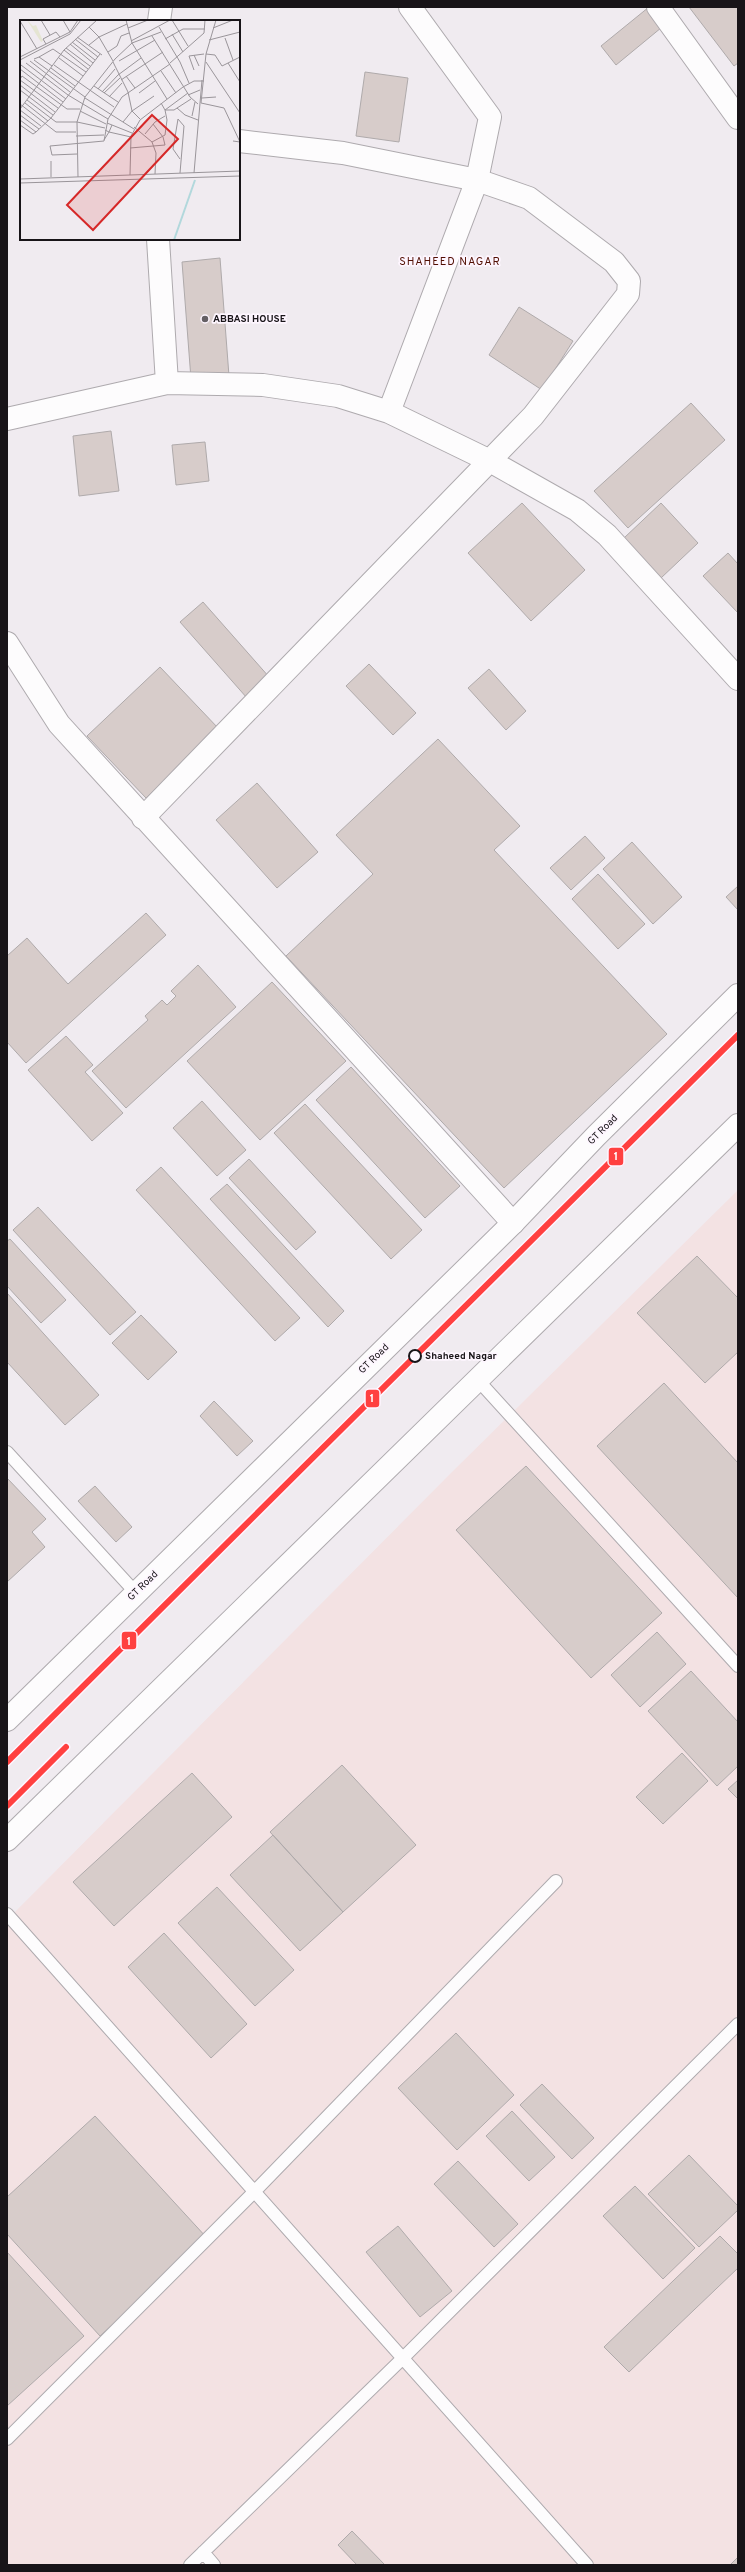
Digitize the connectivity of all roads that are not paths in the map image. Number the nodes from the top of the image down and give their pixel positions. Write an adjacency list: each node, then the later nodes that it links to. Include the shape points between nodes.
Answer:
1 (161, 7): 4 (main road)
2 (410, 7): 7 (main road, via 490,116)
3 (658, 7): 5 (main road)
4 (159, 20)
5 (738, 118)
6 (240, 141): 7 (main road, via 343,153)
7 (476, 180): 10 (main road); 12 (main road, via 529,198 614,262 629,281 628,294 614,314 532,416)
8 (158, 240): 9 (main road)
9 (167, 383): 10 (main road, via 262,385 338,396); 11 (main road)
10 (390, 412): 12 (main road)
11 (7, 419)
12 (490, 461): 14 (main road, via 577,510 607,534); 15 (main road)
13 (7, 643): 15 (main road, via 58,724)
14 (738, 679)
15 (143, 818): 18 (main road)
16 (738, 995): 18 (main road, GT Road, via 596,1136)
17 (738, 1125): 19 (main road, via 656,1207)
18 (513, 1223): 21 (main road, GT Road)
19 (476, 1378): 22 (lane); 24 (main road)
20 (7, 1452): 21 (lane)
21 (136, 1593): 23 (main road, GT Road)
22 (738, 1666)
23 (7, 1720)
24 (7, 1840)
25 (556, 1881): 28 (lane)
26 (7, 1914): 28 (lane)
27 (738, 2024): 29 (lane)
28 (255, 2191): 29 (lane); 30 (lane)
29 (403, 2358): 31 (lane); 34 (lane)
30 (7, 2439)
31 (203, 2552): 32 (lane); 33 (lane)
32 (190, 2565)
33 (214, 2565)
34 (588, 2565)

